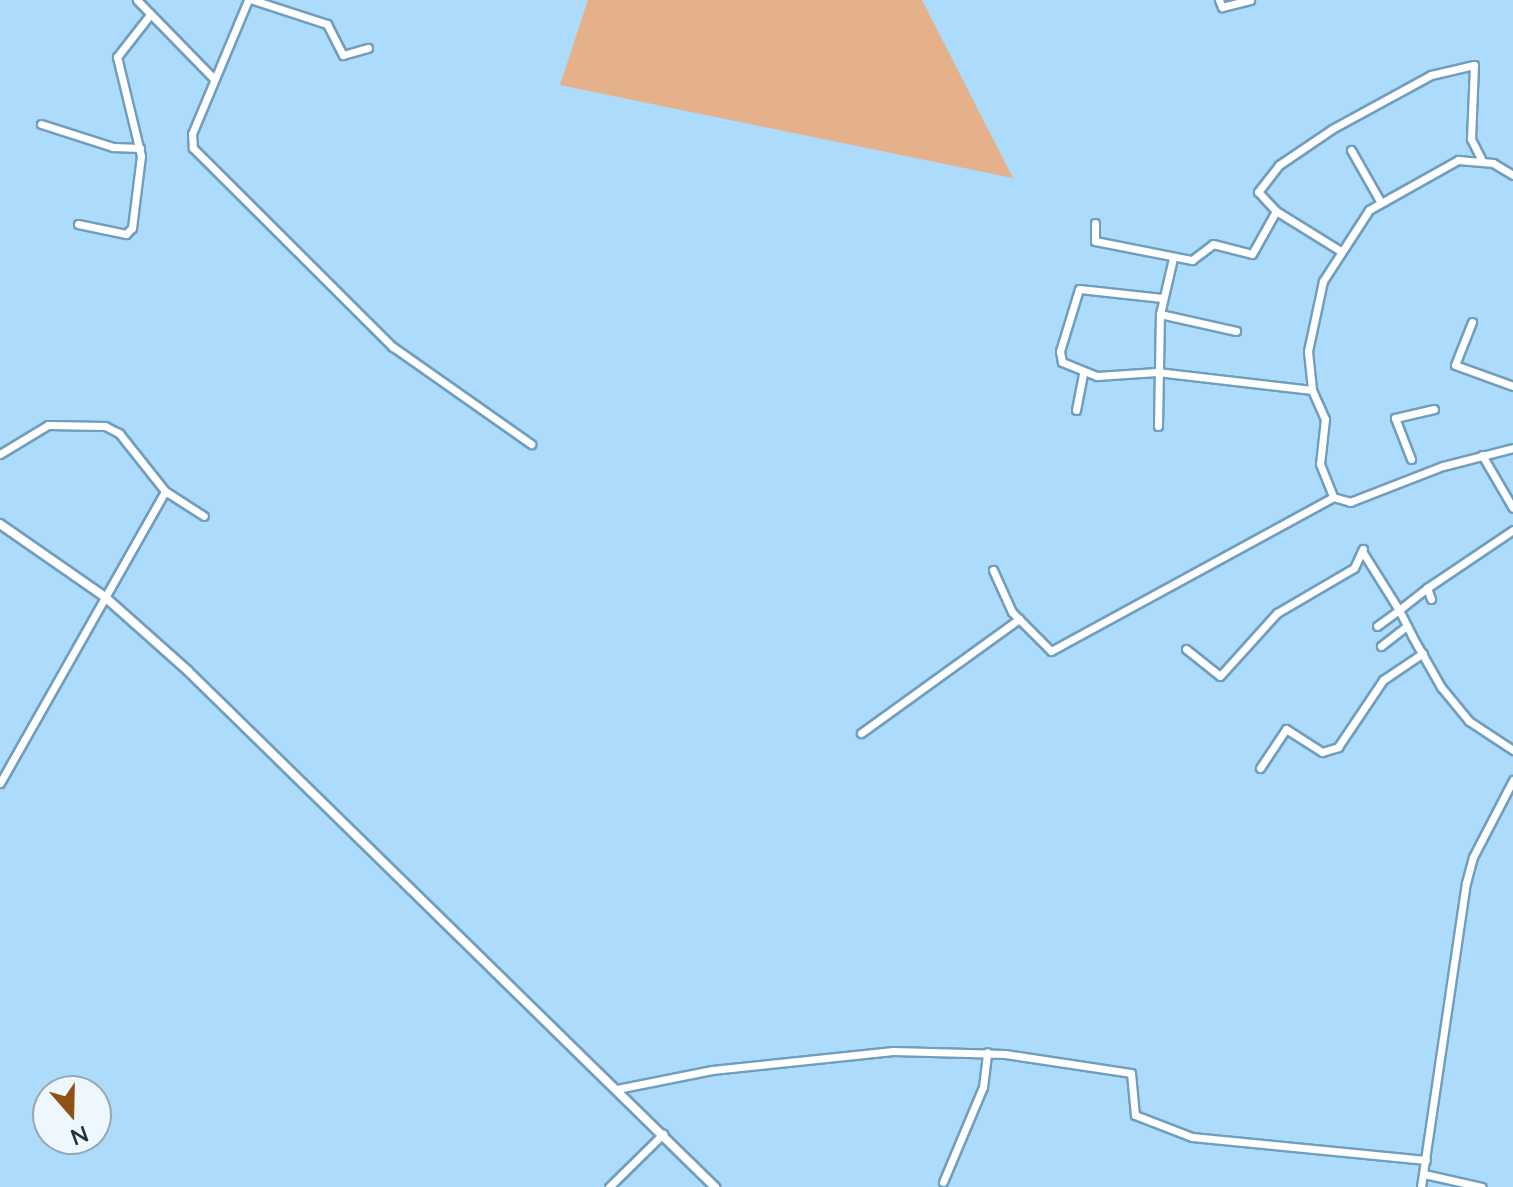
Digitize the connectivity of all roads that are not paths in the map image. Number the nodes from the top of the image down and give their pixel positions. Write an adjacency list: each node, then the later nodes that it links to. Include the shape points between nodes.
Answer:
1 (137, 0): 5 (street)
2 (250, 0): 6 (street, via 327,24 343,55); 7 (street)
3 (1219, 0): 4 (street, via 1222,7)
4 (1250, 0)
5 (149, 16): 7 (street); 9 (street, via 117,57)
6 (368, 48)
7 (213, 78): 30 (street, via 211,98 191,138 193,148 426,376 483,407)
8 (41, 124): 9 (street, via 113,147)
9 (140, 148): 16 (street, via 131,232)
10 (1351, 150): 13 (street)
11 (1482, 160): 12 (street); 13 (street, via 1445,165); 14 (street, via 1471,139 1474,65 1431,75 1279,165 1258,192)
12 (1513, 175)
13 (1380, 201): 17 (street)
14 (1276, 211): 17 (street); 18 (street, via 1252,254 1213,244 1198,258)
15 (1095, 223): 18 (street, via 1095,241)
16 (78, 224)
17 (1339, 250): 26 (street, via 1317,302 1308,351)
18 (1173, 258): 19 (street)
19 (1162, 298): 20 (street); 24 (street, via 1083,288 1076,292 1060,356 1066,366)
20 (1160, 314): 22 (street); 23 (street)
21 (1472, 322): 25 (street, via 1455,365)
22 (1236, 331)
23 (1157, 372): 24 (street); 26 (street); 29 (street)
24 (1083, 374): 28 (street)
25 (1513, 386)
26 (1312, 390): 36 (street, via 1325,419 1319,455)
27 (1434, 409): 34 (street, via 1395,418)
28 (1076, 410)
29 (1158, 426)
30 (531, 444)
31 (1513, 448): 33 (street)
32 (0, 454): 35 (street, via 48,425 105,426 119,433)
33 (1482, 455): 36 (street, via 1350,502); 37 (street)
34 (1411, 459)
35 (165, 491): 38 (street); 43 (street)
36 (1333, 497): 46 (street, via 1051,651)
37 (1513, 508)
38 (204, 516)
39 (0, 524): 43 (street)
40 (1513, 530): 42 (street)
41 (993, 570): 46 (street)
42 (1427, 588): 44 (street); 45 (street)
43 (105, 597): 56 (street); 58 (street, via 320,795)
44 (1431, 599)
45 (1399, 610): 47 (street); 48 (street); 50 (street, via 1363,550 1354,568 1277,613 1220,676)
46 (1019, 619): 52 (street)
47 (1377, 626)
48 (1407, 626): 49 (street); 51 (street)
49 (1381, 646)
50 (1186, 649)
51 (1423, 653): 53 (street, via 1441,687 1469,721); 54 (street, via 1383,680 1338,747 1322,752 1286,729)
52 (861, 733)
53 (1513, 750)
54 (1260, 768)
55 (1513, 780): 60 (street, via 1473,857 1466,883)
56 (0, 783)
57 (987, 1052): 58 (street, via 893,1051 712,1070); 60 (street, via 1131,1073 1135,1115 1192,1137); 62 (street, via 983,1087)
58 (617, 1089): 59 (street)
59 (663, 1134): 63 (street); 64 (street)
60 (1426, 1160): 61 (street)
61 (1424, 1174): 65 (street); 66 (street)
62 (943, 1182)
63 (609, 1187)
64 (715, 1187)
65 (1421, 1187)
66 (1482, 1187)

